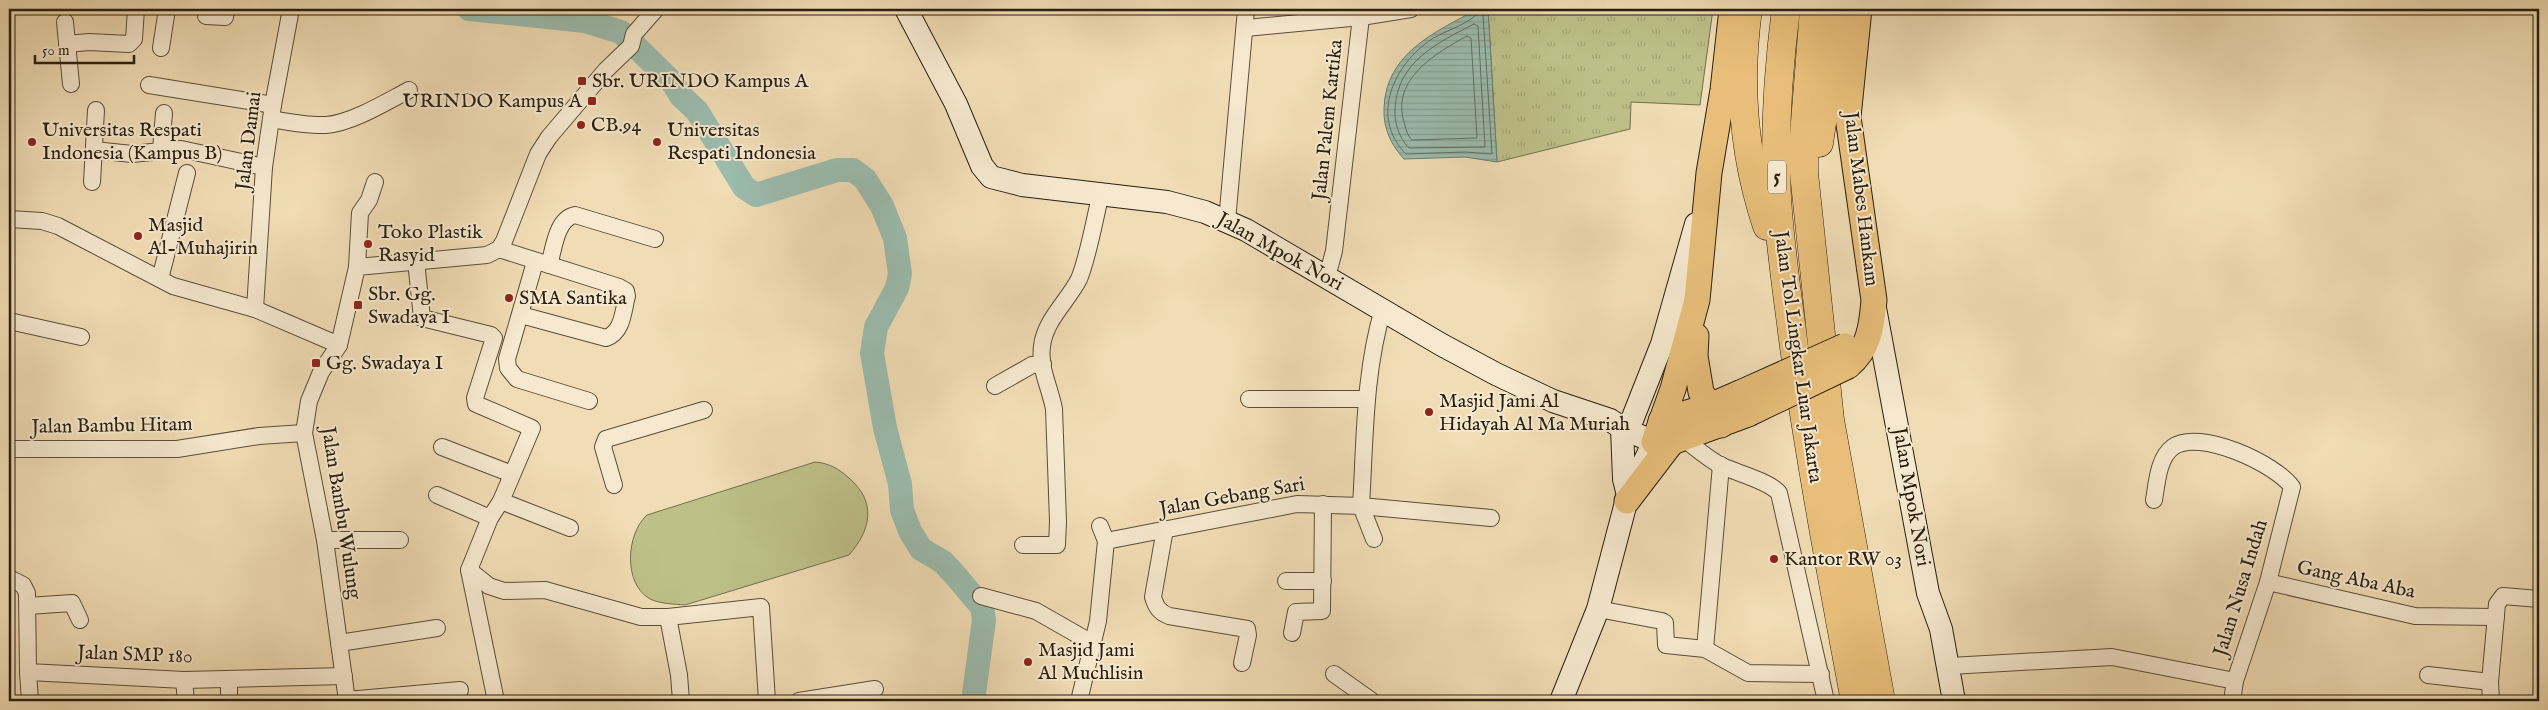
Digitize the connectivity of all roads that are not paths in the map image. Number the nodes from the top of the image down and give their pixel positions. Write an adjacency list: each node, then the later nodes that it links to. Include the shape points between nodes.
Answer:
1 (136, 9): 19 (street, via 134,39 129,44)
2 (167, 9): 20 (street)
3 (226, 9): 15 (street, via 225,17)
4 (291, 9): 25 (street, Jalan Damai)
5 (656, 9): 39 (street, via 549,137 538,154)
6 (906, 9): 34 (main road, Jalan Mpok Nori, via 956,104 982,166 991,176 1022,185)
7 (1246, 9): 18 (street)
8 (1411, 9): 16 (street, Jalan Palem Kartika)
9 (1732, 9): 31 (main road)
10 (1748, 9): 40 (highway, via 1742,98 1746,136 1764,218)
11 (1786, 9): 40 (highway, Jalan Tol Lingkar Luar Jakarta / 5, via 1777,132)
12 (1814, 9): 35 (highway, Jalan Tol Lingkar Luar Jakarta / 5, via 1804,135 1804,173)
13 (1839, 9): 35 (highway)
14 (1859, 9): 47 (main road, Jalan Mabes Hankam, via 1848,117)
15 (206, 16)
16 (1361, 18): 18 (street); 44 (street, Jalan Palem Kartika, via 1334,251)
17 (65, 22): 19 (street)
18 (1246, 28): 37 (street)
19 (67, 44): 21 (street)
20 (161, 48)
21 (71, 84)
22 (149, 85): 25 (street)
23 (409, 90): 25 (street, via 332,124 320,125)
24 (96, 110): 27 (street)
25 (272, 112): 29 (street, Jalan Damai)
26 (164, 113): 28 (street)
27 (94, 150): 28 (street, via 132,154); 32 (street)
28 (162, 150): 29 (street, via 181,149)
29 (264, 167): 48 (street, Jalan Damai)
30 (187, 173): 45 (street)
31 (1710, 173): 46 (main road); 63 (main road, via 1662,344)
32 (92, 182)
33 (375, 182): 43 (street, Jalan Bambu Wulung, via 360,213)
34 (1101, 193): 37 (main road, Jalan Mpok Nori, via 1167,202); 55 (street, via 1079,278 1057,311 1042,345)
35 (1808, 194): 131 (highway, Jalan Tol Lingkar Luar Jakarta / 5, via 1830,420)
36 (9, 219): 45 (street, via 42,221 58,226)
37 (1227, 221): 44 (main road, Jalan Mpok Nori)
38 (655, 239): 42 (street, via 570,216 562,223)
39 (499, 249): 41 (street, via 487,255); 42 (street)
40 (1783, 261): 130 (highway, Jalan Tol Lingkar Luar Jakarta / 5, via 1815,487)
41 (416, 262): 43 (street); 69 (street, via 422,318 494,338 474,400 480,407 532,428)
42 (542, 264): 50 (street); 50 (street, via 626,291 618,329 606,338)
43 (357, 267): 53 (street, Jalan Bambu Wulung)
44 (1328, 277): 49 (main road, Jalan Mpok Nori)
45 (160, 280): 48 (street)
46 (1697, 300): 62 (main road, via 1697,378 1701,392); 65 (main road, via 1673,389)
47 (1874, 300): 54 (main road, Jalan Mabes Hankam, via 1873,319); 60 (main road, Jalan Mabes Hankam)
48 (255, 309): 53 (street)
49 (1383, 309): 58 (street, via 1373,350); 63 (main road, Jalan Mpok Nori, via 1496,374 1553,401)
50 (521, 315): 59 (street, via 507,359 512,375)
51 (9, 321): 52 (street)
52 (81, 337)
53 (338, 345): 64 (street, Jalan Bambu Wulung, via 318,379 306,412)
54 (1852, 354): 60 (main road, via 1882,376); 62 (main road, bridge)
55 (1043, 364): 56 (street, via 1032,365); 86 (street, via 1043,376 1052,394 1054,409 1057,545)
56 (995, 386)
57 (1249, 398): 58 (street)
58 (1367, 399): 76 (street)
59 (589, 401)
60 (1893, 401): 114 (main road, Jalan Mpok Nori, via 1928,594 1927,631)
61 (704, 410): 70 (street, via 606,439 604,448)
62 (1716, 415): 65 (main road)
63 (1621, 423): 65 (main road, Jalan Mpok Nori); 72 (main road)
64 (304, 433): 67 (street, Jalan Bambu Hitam, via 259,436 177,449); 83 (street, Jalan Bambu Wulung)
65 (1668, 436): 68 (street); 72 (main road)
66 (442, 447): 69 (street)
67 (9, 449)
68 (1721, 465): 103 (street); 107 (street, via 1776,489 1782,498)
69 (512, 474): 74 (street)
70 (614, 485)
71 (437, 496): 77 (street)
72 (1627, 498): 95 (main road)
73 (2154, 500): 91 (street, Jalan Nusa Indah, via 2164,458 2172,448 2189,440 2215,444 2273,468 2292,487)
74 (502, 501): 77 (street); 80 (street)
75 (1323, 504): 76 (street, Jalan Gebang Sari); 81 (street, Jalan Gebang Sari, via 1297,504); 90 (street)
76 (1361, 506): 78 (street, Jalan Gebang Sari); 82 (street)
77 (490, 518): 87 (street)
78 (1491, 518)
79 (1100, 526): 85 (street)
80 (570, 528)
81 (1165, 529): 85 (street, Jalan Gebang Sari); 104 (street, via 1153,597 1155,604 1160,612 1169,616 1246,629 1248,635)
82 (1374, 539)
83 (325, 540): 84 (street); 101 (street, Jalan Bambu Wulung)
84 (400, 540)
85 (1106, 541): 102 (street, via 1102,597)
86 (1023, 545)
87 (469, 570): 97 (street, via 489,586 504,591 545,590 640,616); 122 (street)
88 (9, 578): 94 (street, via 23,586)
89 (1286, 580): 90 (street)
90 (1323, 581): 100 (street, via 1322,612 1296,612)
91 (2268, 582): 96 (street, Gang Aba Aba, via 2415,616); 112 (street, Jalan Nusa Indah)
92 (981, 596): 102 (street, via 1036,612)
93 (2539, 599): 96 (street, via 2503,596)
94 (28, 606): 98 (street, via 72,603); 105 (street)
95 (1598, 609): 103 (street, via 1662,621 1665,623 1666,645); 128 (main road)
96 (2496, 617): 113 (street)
97 (668, 618): 123 (street); 124 (street, via 761,607)
98 (80, 620)
99 (437, 628): 101 (street)
100 (1292, 633)
101 (339, 643): 109 (street, Jalan Bambu Wulung)
102 (1092, 644): 126 (street)
103 (1705, 649): 107 (street, via 1748,673)
104 (1242, 663)
105 (28, 672): 111 (street, Jalan SMP 180); 118 (street)
106 (1334, 674): 127 (street)
107 (1821, 674): 129 (street)
108 (2428, 675): 113 (street)
109 (344, 676): 110 (street, Jalan SMP 180); 121 (street, Jalan Bambu Wulung)
110 (229, 679): 111 (street, Jalan SMP 180); 120 (street)
111 (184, 680): 119 (street)
112 (2235, 681): 114 (street, via 2112,657); 132 (street, Jalan Nusa Indah)
113 (2490, 682): 133 (street)
114 (1947, 688)
115 (874, 689): 117 (street)
116 (460, 690): 121 (street)
117 (828, 699): 125 (street)
118 (30, 701)
119 (186, 701)
120 (229, 701)
121 (347, 701)
122 (496, 701)
123 (681, 701)
124 (767, 701)
125 (799, 701)
126 (1079, 701)
127 (1372, 701)
128 (1561, 701)
129 (1826, 701)
130 (1855, 701)
131 (1881, 701)
132 (2232, 701)
133 (2491, 701)

